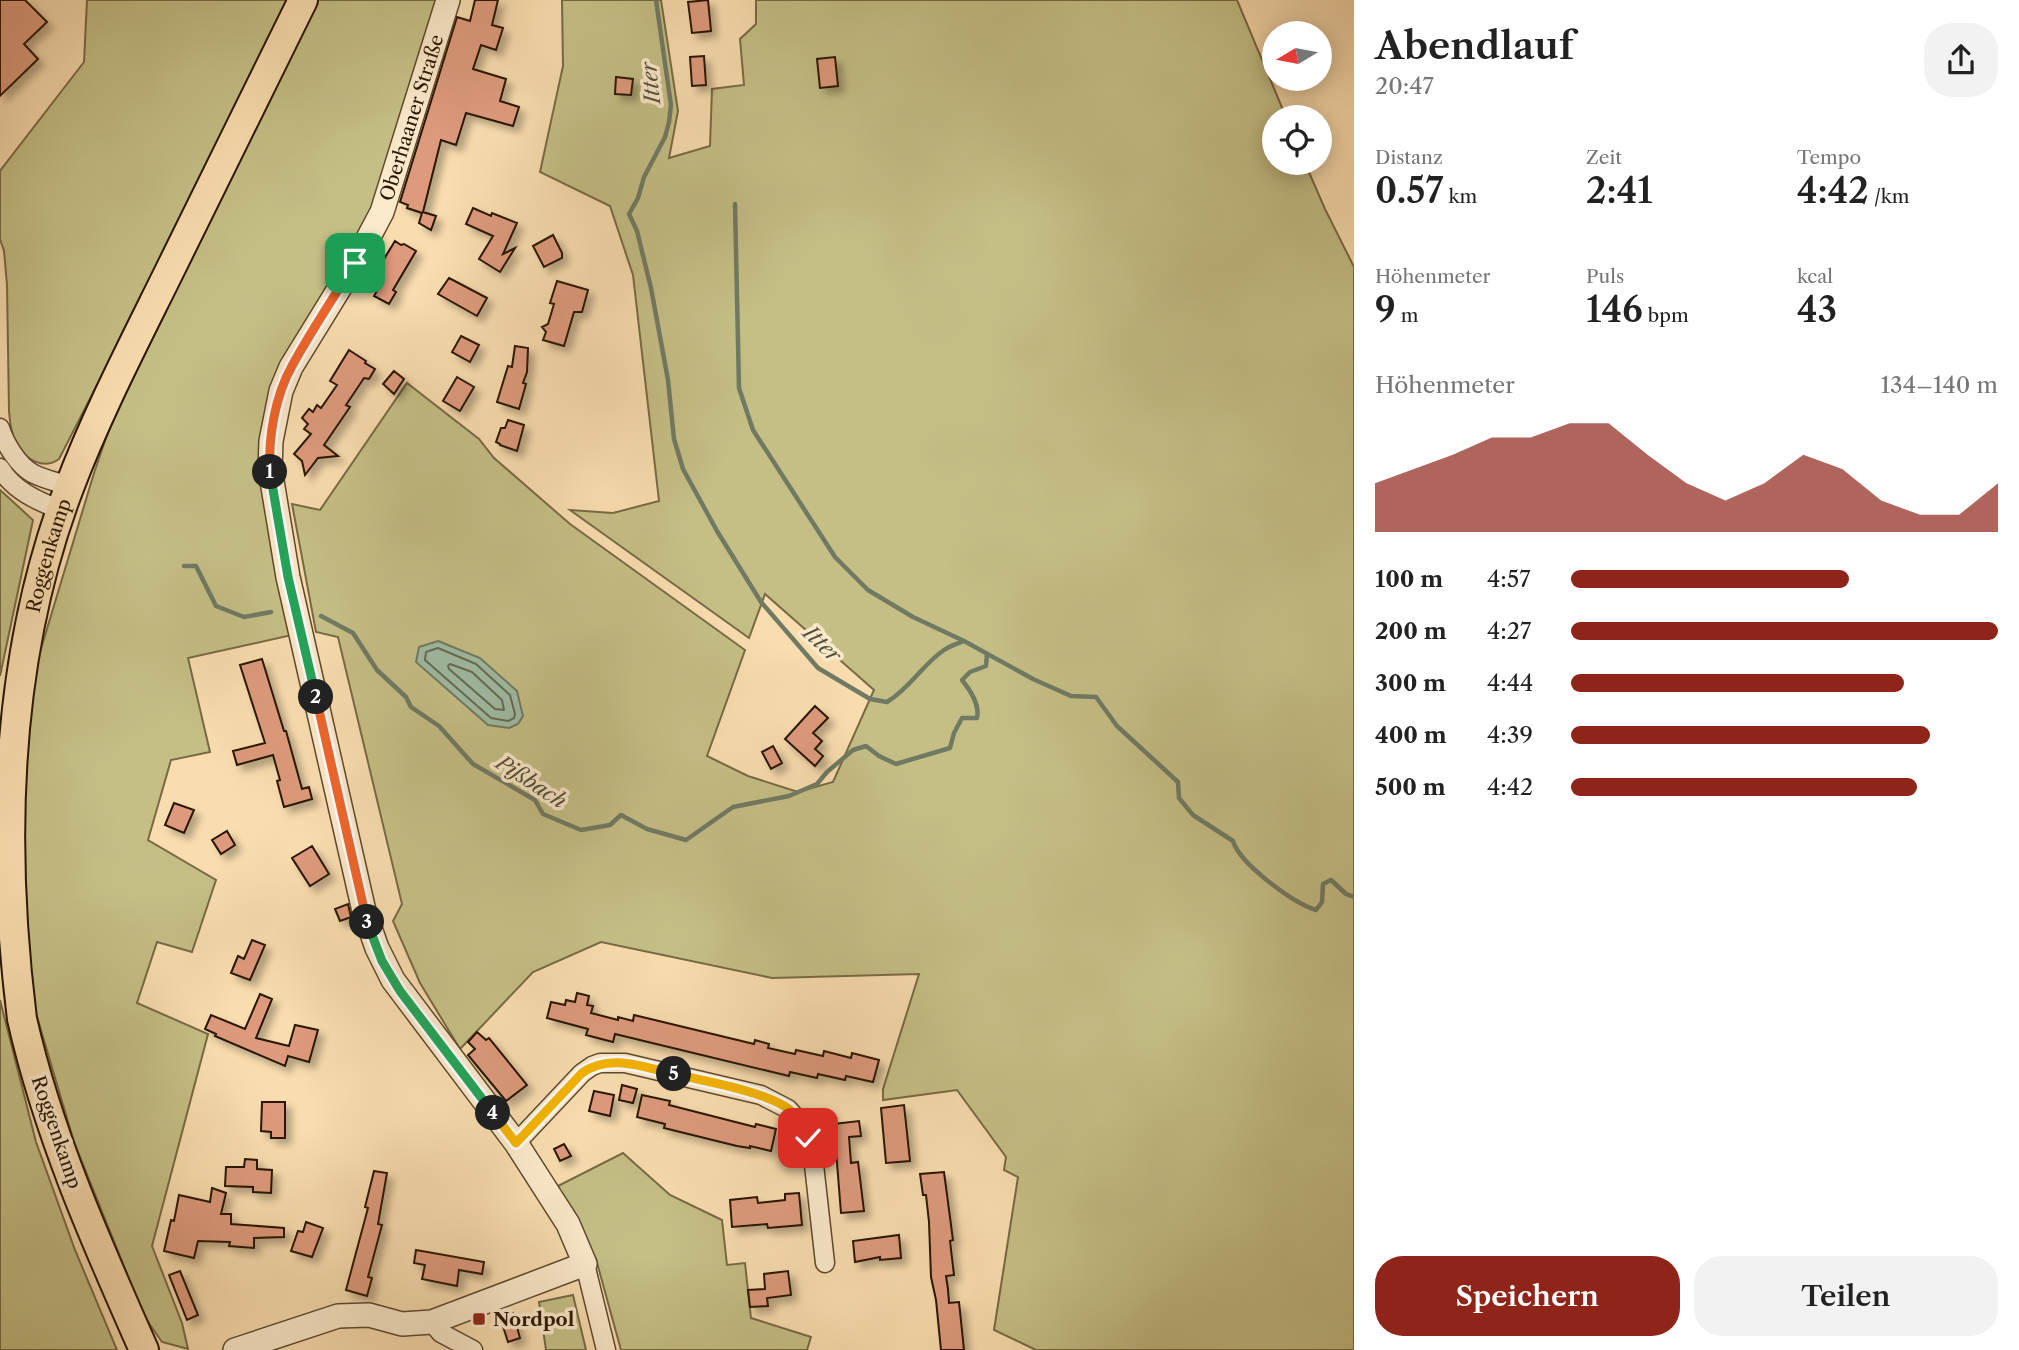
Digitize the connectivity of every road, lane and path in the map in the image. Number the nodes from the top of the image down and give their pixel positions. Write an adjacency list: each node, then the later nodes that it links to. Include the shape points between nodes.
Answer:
1 (303, 0): 5 (main road, Roggenkamp, via 113,387)
2 (448, 0): 6 (street, Oberhaaner Straße, via 382,212 281,391 270,469 288,577 373,939 400,991)
3 (0, 428): 5 (street, via 19,461)
4 (0, 468): 5 (street, via 9,482 43,503)
5 (65, 498): 10 (main road, Roggenkamp, via 29,611 8,728 3,826 8,923 22,1016 48,1111 67,1169)
6 (516, 1143): 7 (street, Oberhaaner Straße, via 568,1224); 8 (street, via 582,1073 600,1063 625,1063 761,1096 788,1109 808,1138)
7 (585, 1264): 9 (street); 13 (street)
8 (825, 1264)
9 (432, 1322): 11 (street, via 402,1324 369,1314 338,1316); 12 (street, via 441,1334)
10 (144, 1350)
11 (235, 1350)
12 (473, 1350)
13 (606, 1350)

